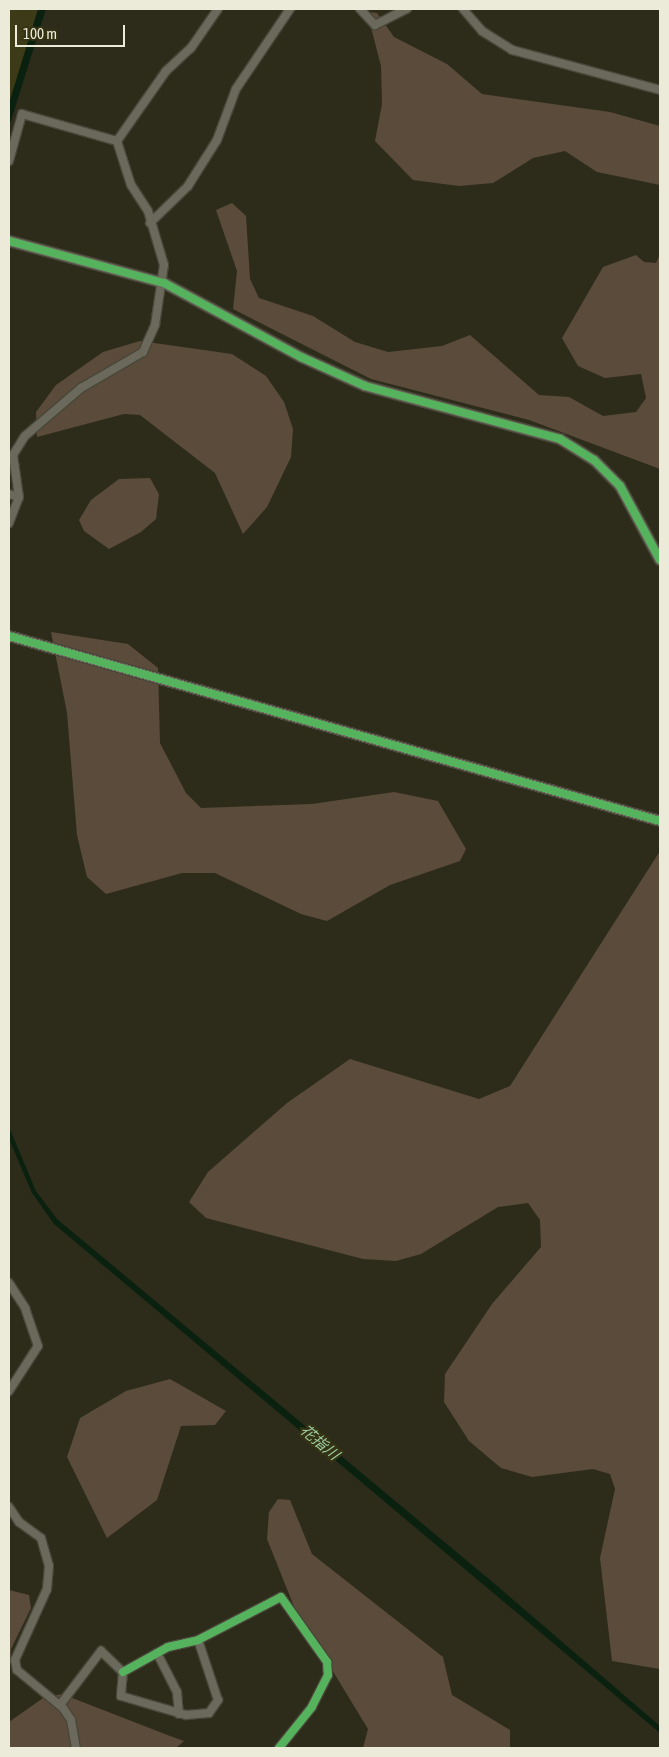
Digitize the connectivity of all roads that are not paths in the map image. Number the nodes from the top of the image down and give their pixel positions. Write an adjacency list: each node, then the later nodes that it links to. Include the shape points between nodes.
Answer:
1 (218, 9): 7 (street, via 191,48 166,71)
2 (290, 9): 9 (street, via 236,89 217,140 188,186)
3 (360, 9): 4 (street, via 375,26)
4 (407, 9)
5 (463, 9): 6 (street, via 482,31 512,50)
6 (660, 90)
7 (117, 141): 8 (street, via 22,114); 9 (street, via 131,185)
8 (9, 160)
9 (150, 223): 11 (street, via 162,254)
10 (9, 241): 11 (street)
11 (164, 283): 13 (street, via 155,325 143,352 81,388 25,436 13,455); 15 (street, via 332,373 398,397 541,432 579,449 624,492)
12 (9, 494): 13 (street)
13 (20, 497): 14 (street)
14 (9, 522)
15 (660, 560)
16 (9, 636): 17 (street)
17 (660, 821)
18 (9, 1283): 19 (street, via 25,1308 38,1346)
19 (9, 1391)
20 (9, 1507): 24 (street, via 19,1522 41,1538 49,1566 47,1589 15,1660 16,1670)
21 (198, 1640): 22 (street); 25 (street, via 218,1700 209,1713); 27 (street, via 281,1597 287,1604 327,1662 328,1676 312,1707)
22 (157, 1653): 23 (street); 25 (street, via 177,1692)
23 (123, 1672): 24 (street, via 102,1650); 25 (street, via 121,1696)
24 (60, 1705): 26 (street, via 71,1720)
25 (179, 1714)
26 (76, 1748)
27 (279, 1748)

